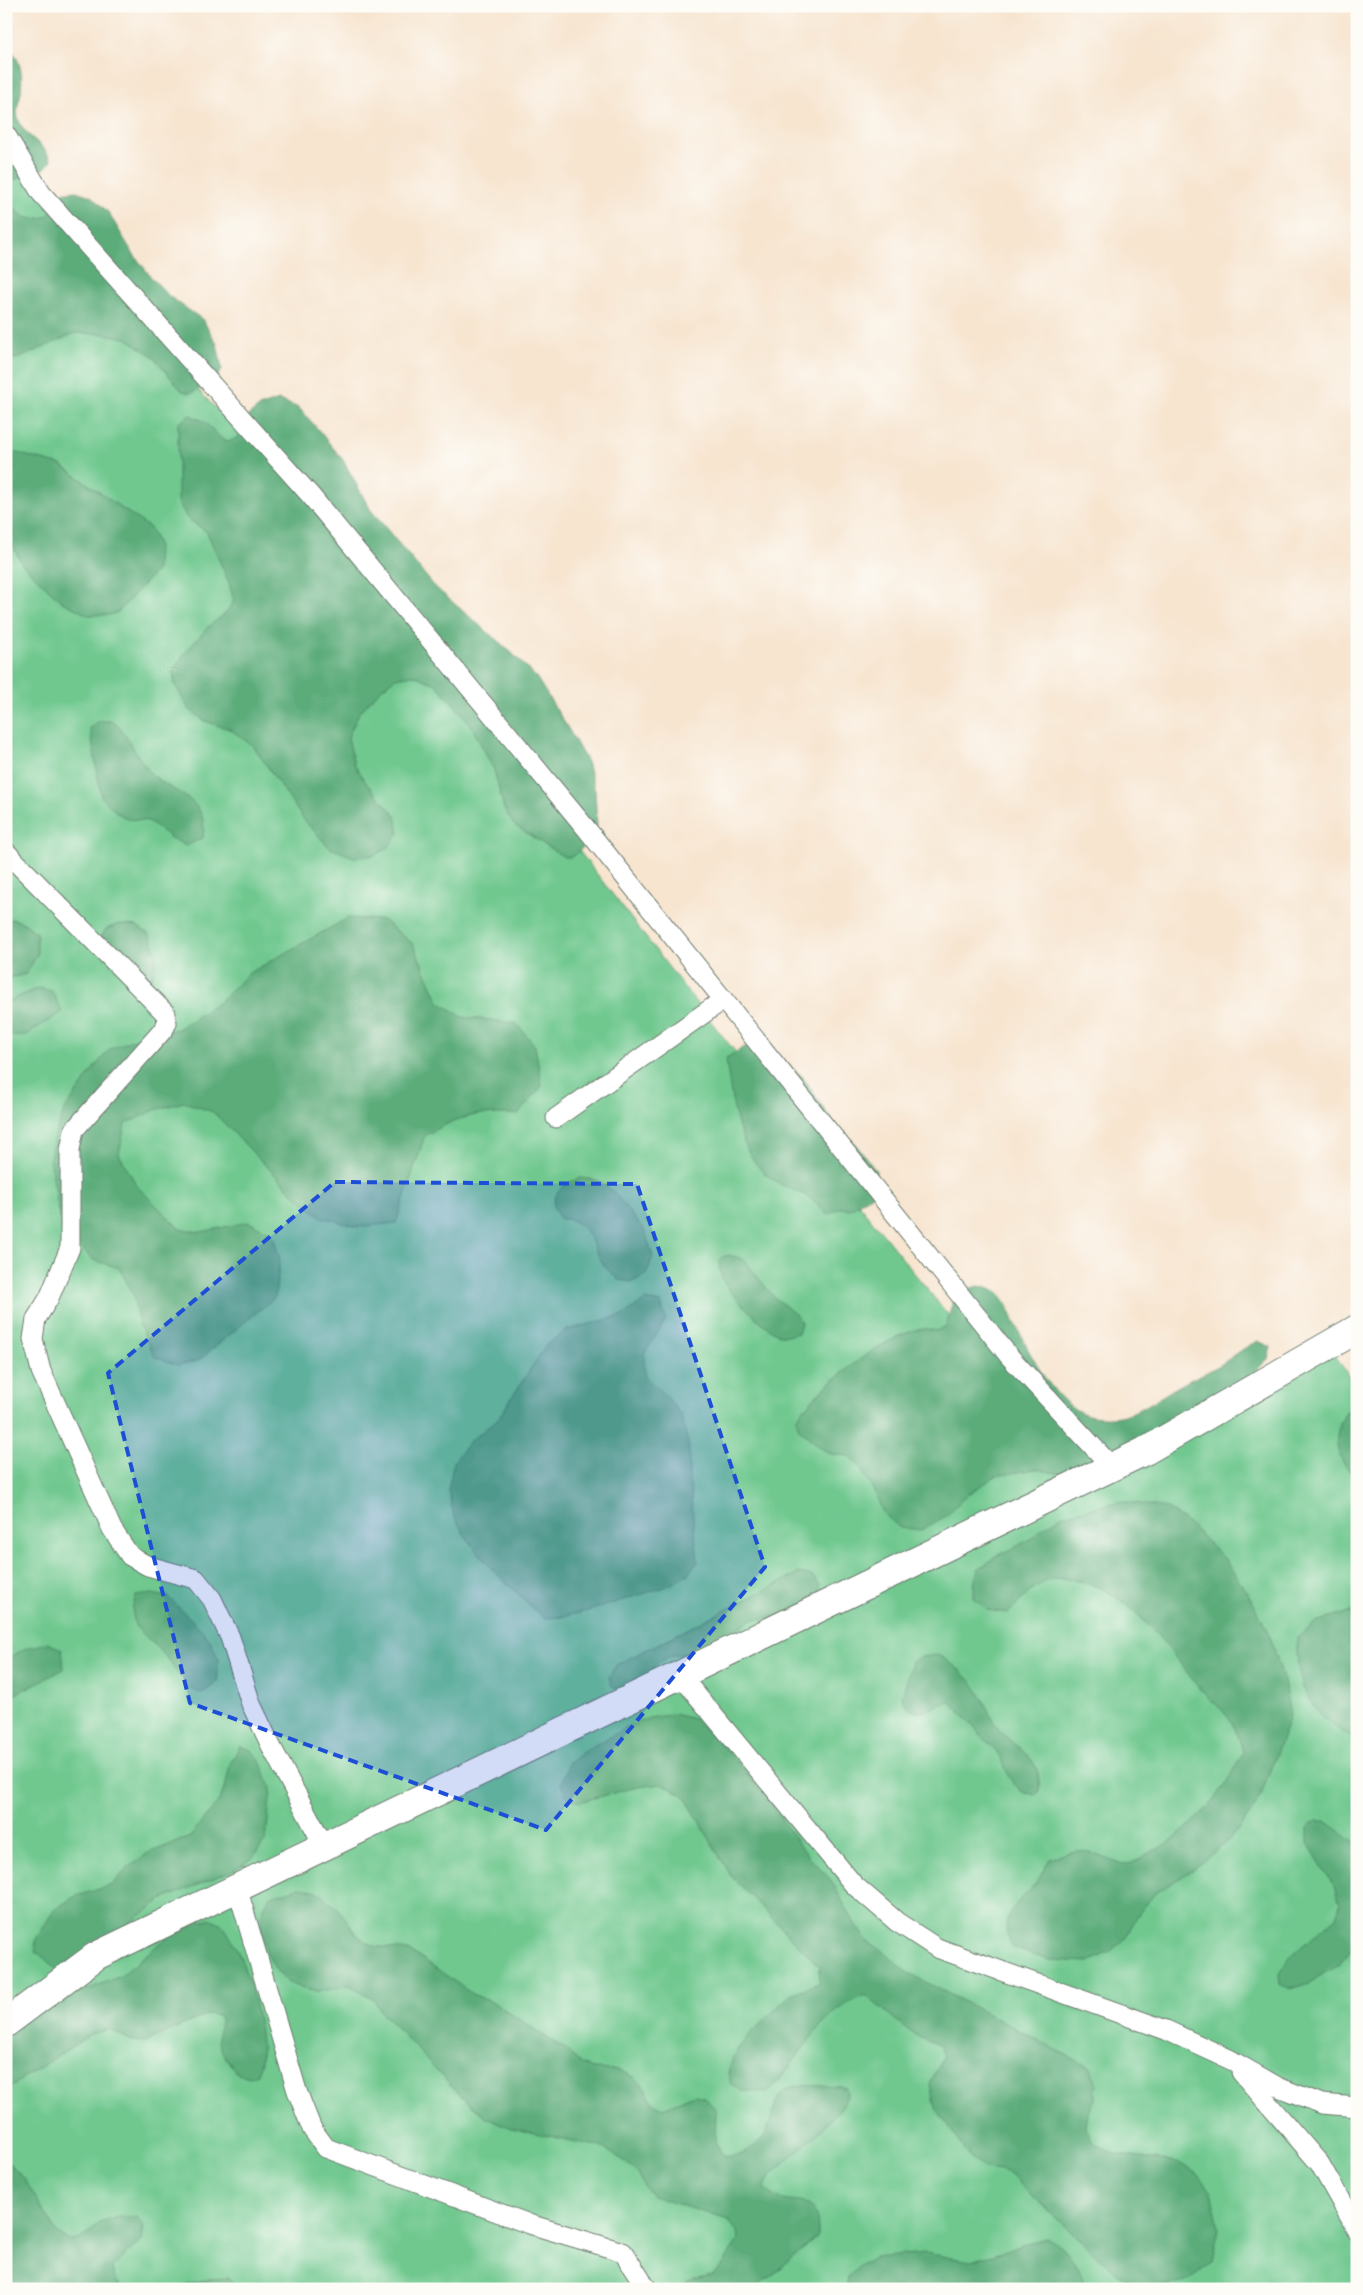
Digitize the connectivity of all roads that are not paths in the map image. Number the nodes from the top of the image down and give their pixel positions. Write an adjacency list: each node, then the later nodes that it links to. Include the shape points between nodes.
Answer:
1 (6, 135): 3 (lane, via 41,193 311,496)
2 (6, 852): 8 (lane, via 166,1014 167,1023 74,1130 70,1150 70,1248 49,1298 36,1319 33,1339 41,1371 112,1529 130,1556 148,1566 196,1579 212,1599 230,1637 256,1713)
3 (723, 1000): 4 (lane); 6 (lane, via 1009,1356)
4 (556, 1118)
5 (1357, 1329): 6 (main road)
6 (1112, 1467): 7 (main road)
7 (680, 1675): 8 (main road); 11 (lane, via 854,1885 897,1922 937,1948 1166,2030)
8 (324, 1846): 9 (main road)
9 (236, 1887): 10 (main road, via 96,1956); 14 (lane, via 298,2091 312,2129 326,2148 529,2224 623,2252)
10 (6, 2022)
11 (1231, 2060): 12 (lane, via 1278,2087 1322,2104); 13 (lane, via 1320,2164)
12 (1357, 2107)
13 (1357, 2230)
14 (648, 2289)

